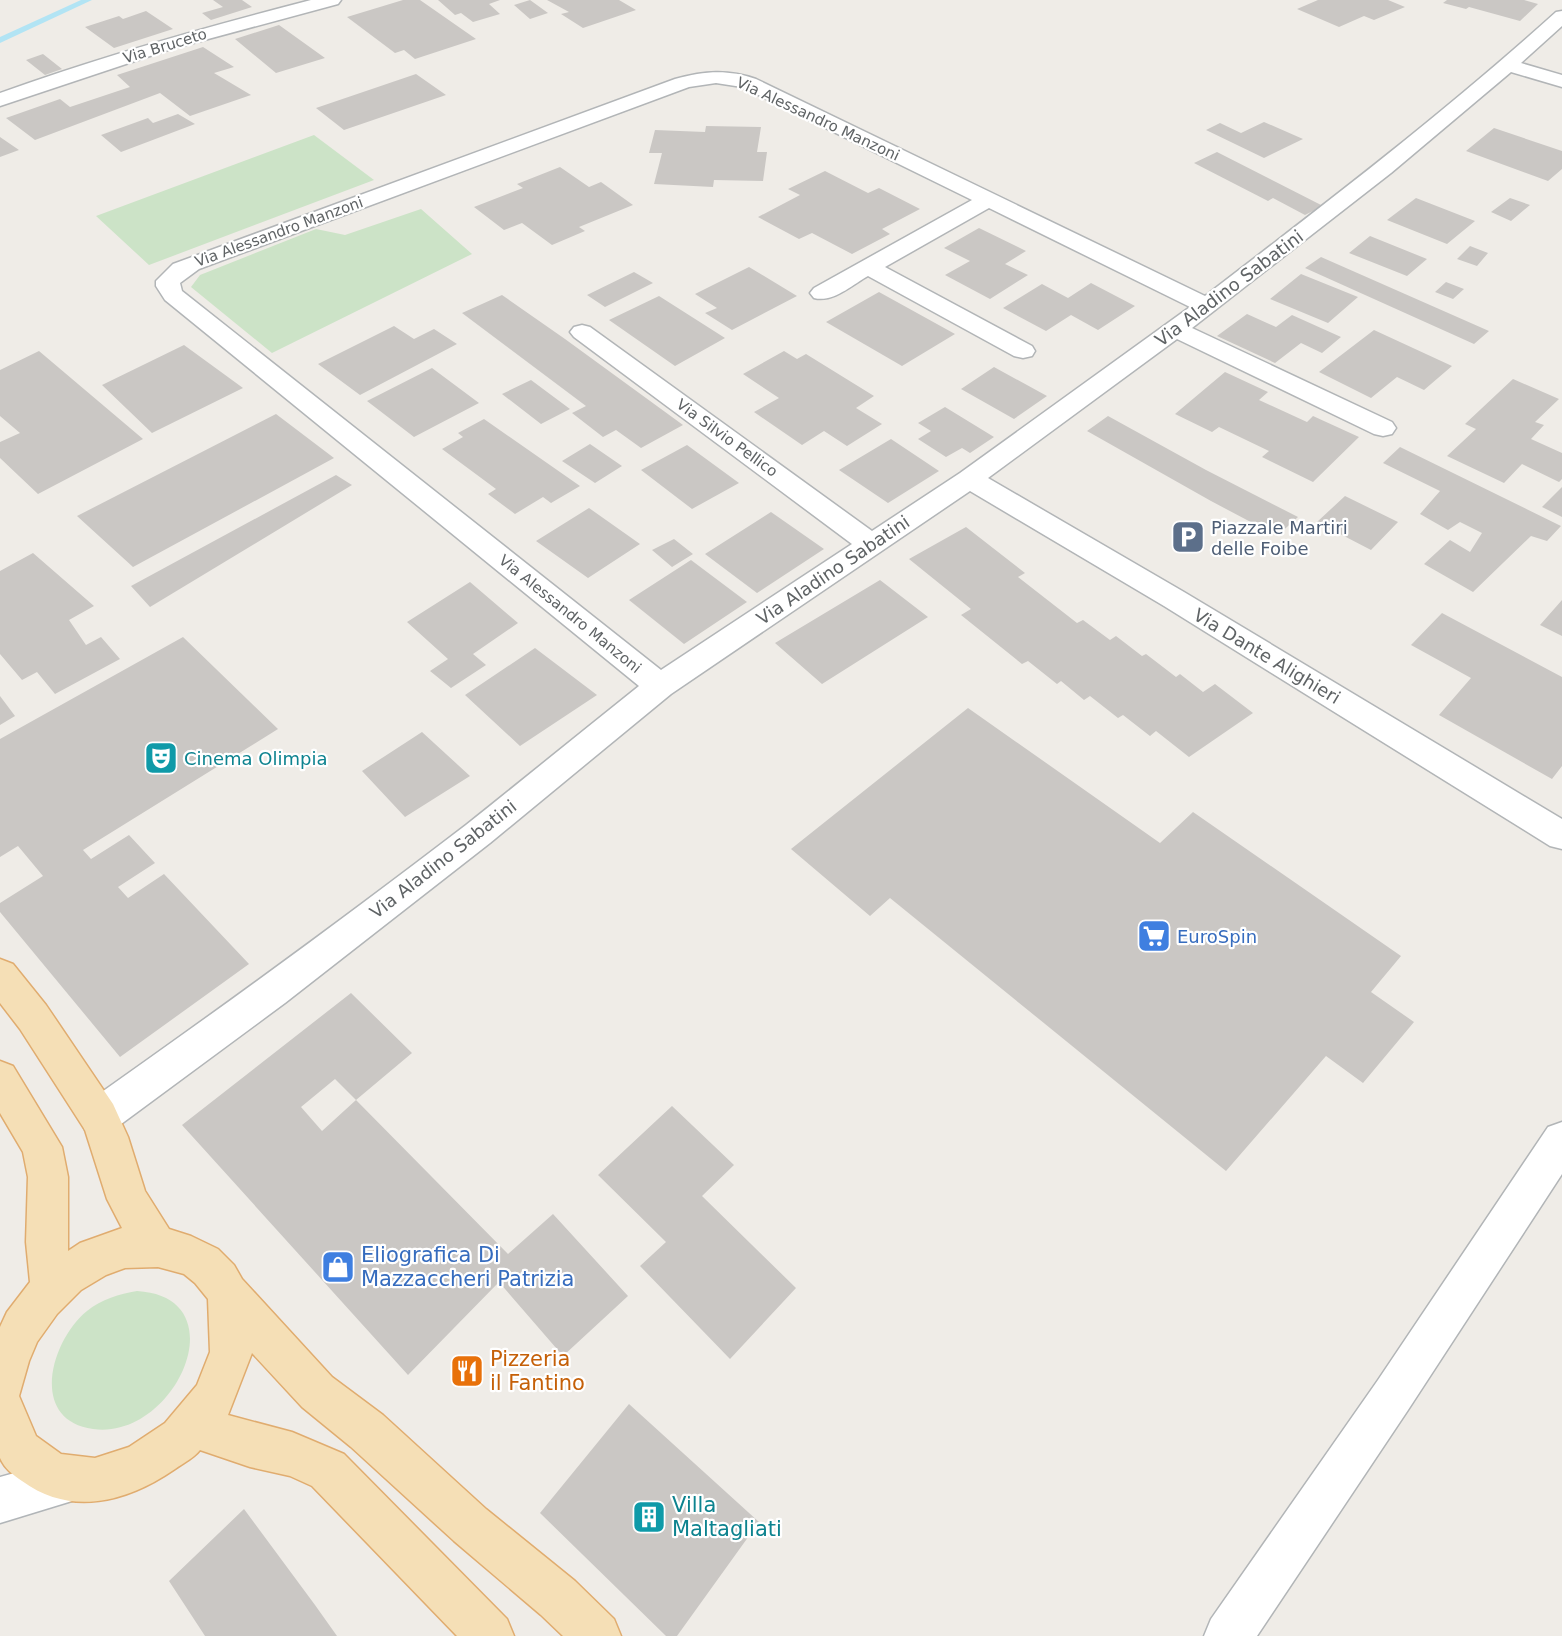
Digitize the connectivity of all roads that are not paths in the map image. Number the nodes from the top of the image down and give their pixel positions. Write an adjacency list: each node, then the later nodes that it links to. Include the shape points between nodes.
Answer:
1 (332, 0): 5 (street, Via Bruceto, via 160,46)
2 (1562, 16): 3 (street, Via Aladino Sabatini)
3 (1508, 65): 4 (street); 9 (street, Via Aladino Sabatini, via 1384,169)
4 (1562, 81)
5 (0, 100)
6 (987, 200): 7 (street); 9 (street, Via Alessandro Manzoni); 16 (street, Via Alessandro Manzoni, via 748,83 728,77 704,77 201,261 181,269 168,281 173,295)
7 (868, 267): 8 (street); 12 (street)
8 (822, 293)
9 (1208, 306): 10 (street, Via Aladino Sabatini)
10 (1176, 329): 13 (street); 14 (street, Via Aladino Sabatini)
11 (582, 332): 15 (street, Via Silvio Pellico)
12 (1023, 351)
13 (1383, 428)
14 (969, 479): 15 (street, Via Aladino Sabatini); 17 (street, Via Dante Alighieri)
15 (871, 544): 16 (street, Via Aladino Sabatini)
16 (660, 686): 20 (street, Via Aladino Sabatini, via 387,904)
17 (1562, 836)
18 (0, 975): 20 (main road, via 33,1017)
19 (0, 1078): 23 (main road, via 42,1147 48,1177 46,1242)
20 (99, 1117): 22 (main road, via 109,1137 127,1199)
21 (1562, 1140): 33 (street)
22 (156, 1246): 23 (main road, via 114,1251 92,1260); 24 (main road, via 179,1250 200,1260)
23 (51, 1288): 25 (main road)
24 (228, 1294): 28 (main road, via 234,1344 227,1372 214,1400); 32 (main road, via 317,1392 367,1431)
25 (7, 1346): 26 (main road)
26 (0, 1389)
27 (0, 1404): 29 (main road, via 4,1425 16,1449 34,1468)
28 (195, 1426): 29 (main road, via 144,1467 114,1477); 31 (main road, via 292,1454 328,1470)
29 (69, 1481): 30 (street)
30 (0, 1500)
31 (490, 1636)
32 (597, 1636)
33 (1228, 1636)

